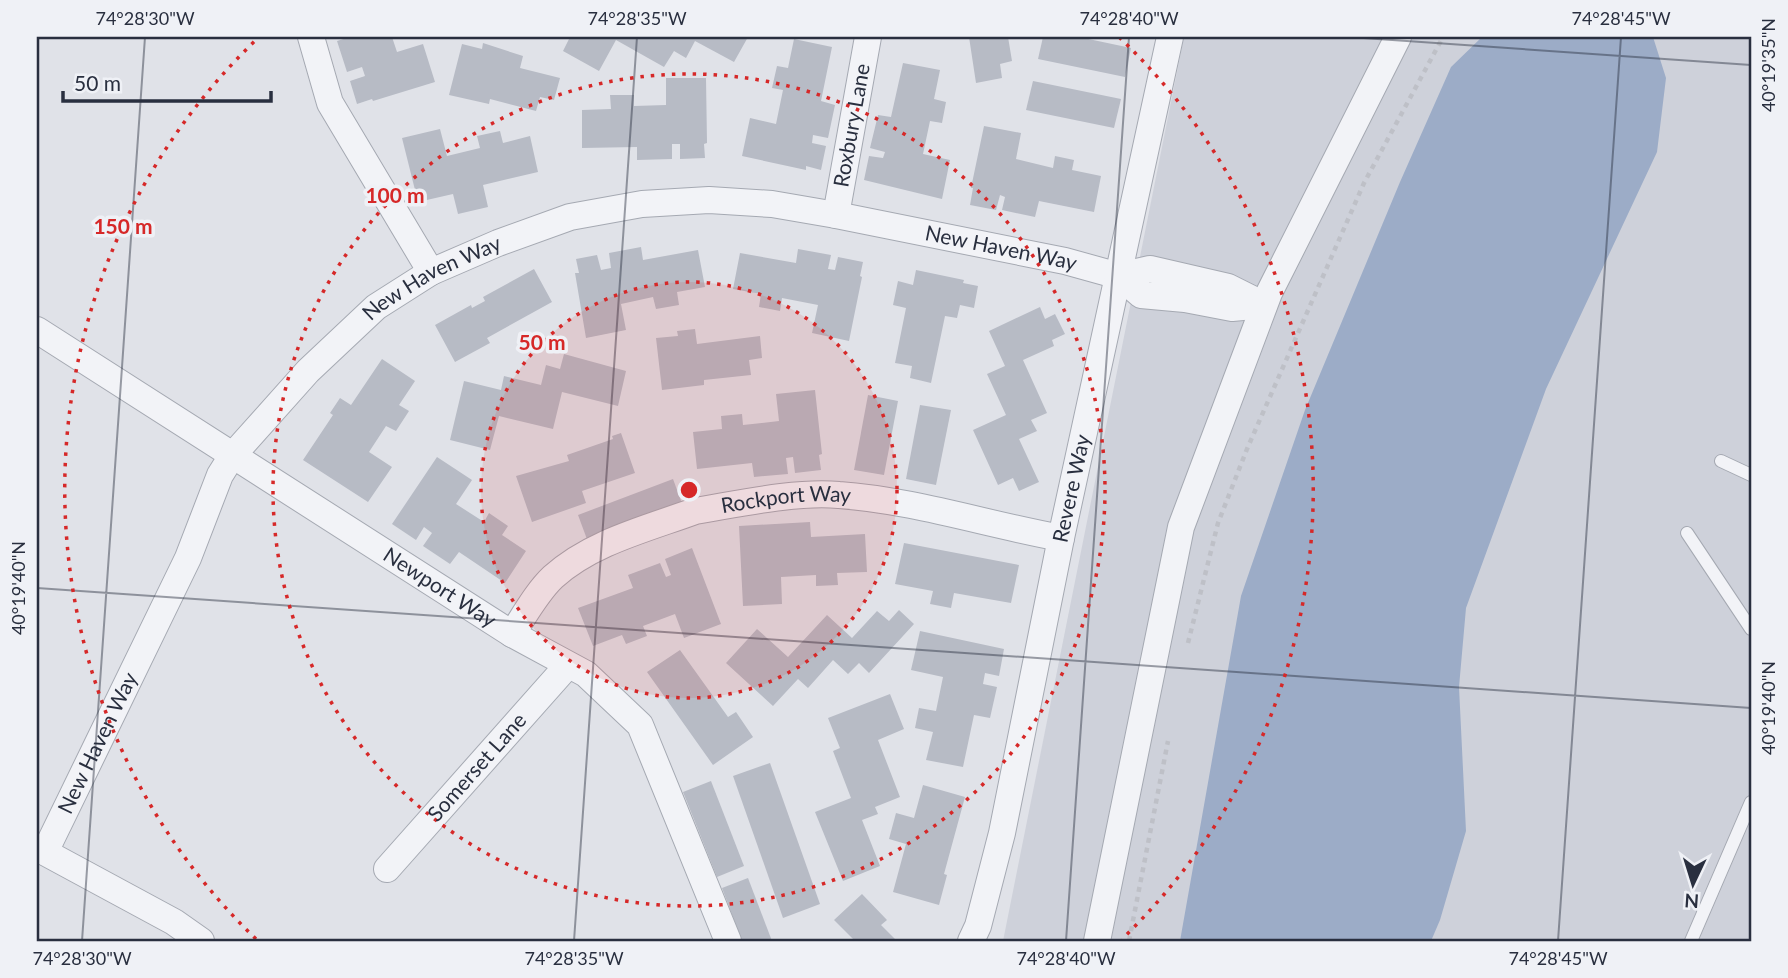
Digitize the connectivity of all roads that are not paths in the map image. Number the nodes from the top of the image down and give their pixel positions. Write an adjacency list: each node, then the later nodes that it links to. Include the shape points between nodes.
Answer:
1 (311, 37): 6 (street, via 330,103)
2 (868, 37): 5 (street, Roxbury Lane)
3 (1170, 37): 7 (street, Revere Way)
4 (1398, 37): 8 (street)
5 (836, 215): 6 (street, New Haven Way, via 709,200 642,204 570,217); 7 (street, New Haven Way)
6 (431, 272): 10 (street, New Haven Way, via 376,307 308,370)
7 (1119, 276): 8 (street, New Haven Way, via 1142,295 1232,308); 14 (street, Revere Way)
8 (1264, 305): 24 (street, via 1181,527)
9 (37, 330): 10 (street, Newport Way)
10 (232, 456): 16 (street, Newport Way); 19 (street, New Haven Way, via 188,558)
11 (1721, 461): 12 (lane)
12 (1751, 475)
13 (1687, 533): 15 (lane)
14 (1061, 538): 16 (street, Rockport Way, via 837,495 711,508 598,547 574,561 551,579); 23 (street, Revere Way, via 1002,833)
15 (1751, 629)
16 (512, 634): 17 (street, Newport Way)
17 (568, 665): 20 (street, Somerset Lane); 22 (street, Newport Way, via 593,680 640,725)
18 (1751, 802): 25 (lane)
19 (41, 850): 21 (street)
20 (387, 869)
21 (201, 941)
22 (728, 941)
23 (971, 941)
24 (1097, 941)
25 (1691, 941)

